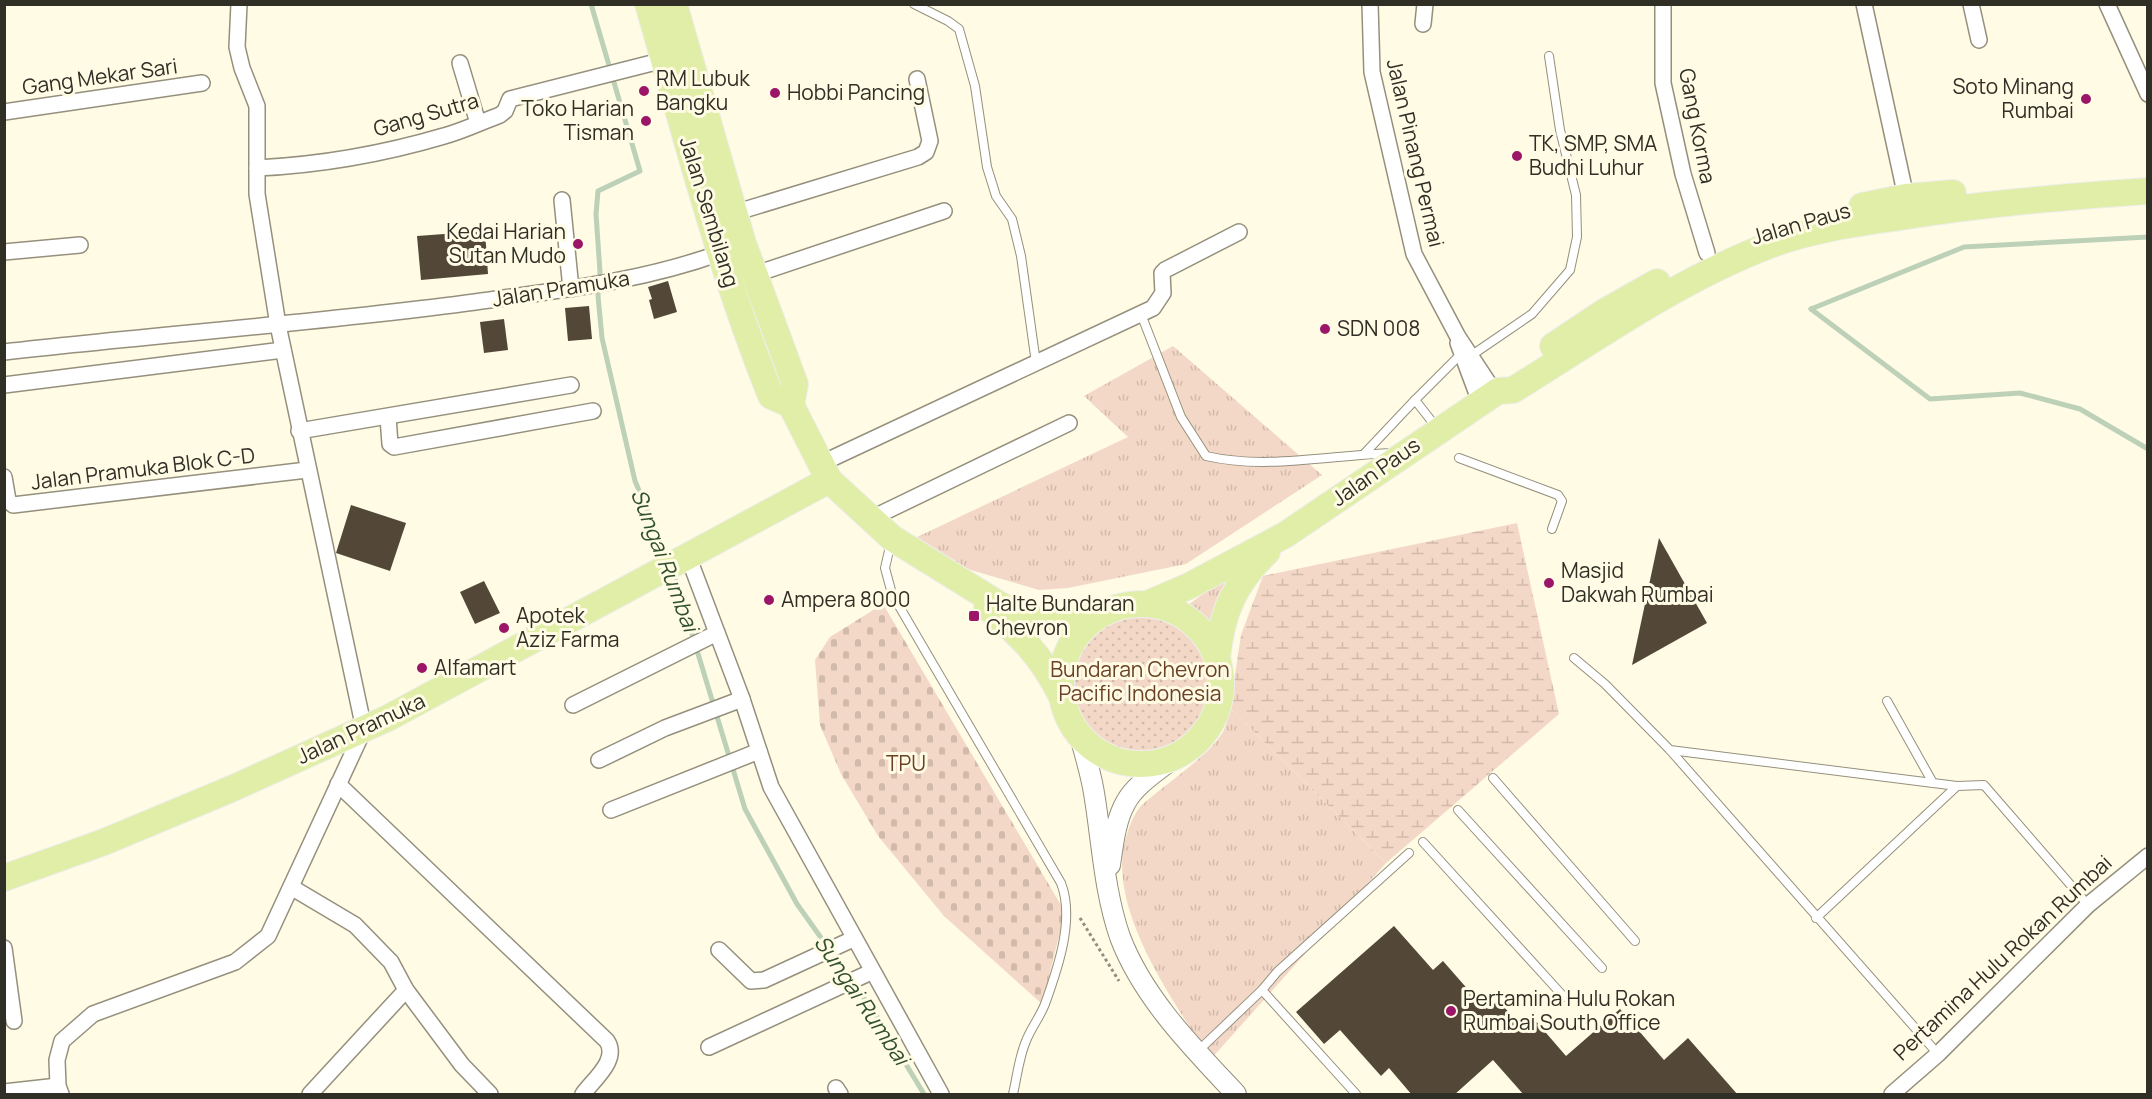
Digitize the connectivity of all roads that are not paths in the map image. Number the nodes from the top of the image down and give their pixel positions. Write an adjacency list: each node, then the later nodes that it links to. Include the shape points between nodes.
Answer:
1 (239, 4): 21 (street, via 237,47 257,106)
2 (648, 4): 14 (main road, Jalan Sembilang)
3 (674, 4): 27 (main road, Jalan Sembilang)
4 (914, 4): 40 (lane, via 959,29 975,86 987,167 996,196 1012,219 1021,256)
5 (1370, 4): 39 (street, Jalan Pinang Permai, via 1372,72 1414,254)
6 (1425, 4): 11 (street)
7 (1663, 4): 32 (street, Gang Korma, via 1663,83 1683,174)
8 (1971, 4): 12 (street)
9 (2107, 4): 18 (street)
10 (1870, 6): 24 (street)
11 (1423, 24)
12 (1979, 40)
13 (1549, 57): 39 (lane, via 1560,130 1576,195 1577,237 1570,270 1532,314)
14 (664, 60): 20 (street, Gang Sutra, via 510,99 505,111); 31 (main road, Jalan Sembilang)
15 (460, 63): 20 (street)
16 (917, 79): 27 (street, via 930,141 926,152)
17 (202, 83): 19 (street, Gang Mekar Sari)
18 (2148, 94)
19 (4, 112)
20 (478, 123): 21 (street, Gang Sutra, via 447,135 356,156 303,166)
21 (257, 168): 36 (street)
22 (2148, 174): 24 (main road, Jalan Paus)
23 (2148, 191): 44 (main road, Jalan Paus, via 2022,200 1910,215 1824,229 1771,245 1711,270 1512,390)
24 (1906, 197): 32 (main road, Jalan Paus, via 1821,215)
25 (562, 200): 34 (street)
26 (944, 211): 33 (street)
27 (734, 213): 33 (main road, Jalan Sembilang)
28 (1239, 232): 35 (street, via 1165,270 1160,300)
29 (80, 245): 30 (street)
30 (4, 252)
31 (720, 253): 34 (street, Jalan Pramuka, via 678,268); 43 (main road, Jalan Sembilang, via 750,343)
32 (1707, 253): 44 (main road, Jalan Paus, via 1604,312 1505,378)
33 (753, 275): 43 (main road, Jalan Sembilang)
34 (571, 289): 36 (street, Jalan Pramuka)
35 (1142, 314): 40 (street); 52 (lane, via 1181,417 1206,456 1282,462)
36 (278, 325): 37 (street); 38 (street, Jalan Pramuka)
37 (283, 350): 41 (street); 50 (street)
38 (4, 352)
39 (1466, 355): 44 (street, Jalan Pinang Permai); 45 (lane)
40 (1037, 364): 55 (street)
41 (4, 385)
42 (571, 385): 47 (street)
43 (786, 395): 55 (main road, Jalan Sembilang)
44 (1491, 395): 49 (main road, Jalan Paus)
45 (1415, 400): 49 (lane); 52 (lane)
46 (593, 411): 47 (street, via 394,447 390,444)
47 (388, 417): 50 (street)
48 (1069, 423): 57 (street)
49 (1438, 429): 51 (main road, Jalan Paus)
50 (299, 431): 54 (street)
51 (1404, 453): 52 (lane); 59 (main road, Jalan Paus)
52 (1364, 454)
53 (1459, 458): 58 (lane, via 1557,495 1562,501)
54 (307, 470): 56 (street, Jalan Pramuka Blok C-D, via 13,505 8,500); 72 (street)
55 (825, 472): 57 (main road, Jalan Sembilang); 61 (main road, Jalan Pramuka)
56 (4, 477)
57 (872, 518): 60 (main road, Jalan Sembilang)
58 (1552, 529)
59 (1285, 535): 63 (main road, Jalan Paus); 66 (main road, Jalan Paus, via 1253,566 1231,598 1220,625)
60 (892, 538): 62 (main road, Jalan Sembilang); 111 (lane, via 885,568 892,594 1066,897 1060,953 1044,1005 1026,1041)
61 (688, 556): 65 (street); 72 (main road, Jalan Pramuka, via 453,685)
62 (951, 576): 64 (main road, Jalan Sembilang, via 1032,619 1060,623); 68 (main road, Jalan Sembilang, via 1028,642 1047,667)
63 (1147, 604): 64 (main road, via 1121,606); 66 (main road, via 1171,610 1192,622)
64 (1098, 616): 68 (main road, via 1079,632 1067,652)
65 (710, 637): 69 (street); 71 (street)
66 (1217, 658): 76 (main road, via 1221,677 1215,715 1194,744)
67 (1574, 658): 74 (lane)
68 (1061, 696): 73 (main road, via 1066,715)
69 (742, 699): 75 (street); 77 (street, via 665,728)
70 (1887, 701): 79 (lane)
71 (573, 705)
72 (364, 729): 80 (street); 87 (main road, Jalan Pramuka, via 114,837)
73 (1080, 736): 76 (main road, via 1097,751 1117,760 1138,764); 88 (street, via 1094,790)
74 (1670, 750): 79 (lane); 91 (lane)
75 (759, 751): 82 (street); 92 (street, via 771,788)
76 (1177, 755): 88 (street, via 1126,802)
77 (599, 760)
78 (1493, 778): 93 (lane)
79 (1933, 783): 81 (lane)
80 (338, 784): 89 (street); 109 (street, via 607,1041 612,1048 610,1061)
81 (1957, 786): 90 (lane, via 1984,785); 91 (lane)
82 (610, 810)
83 (1458, 810): 96 (lane)
84 (1423, 842): 100 (lane)
85 (1409, 853): 99 (lane)
86 (2148, 856): 90 (street, Pertamina Hulu Rokan Rumbai)
87 (4, 878)
88 (1106, 883): 103 (street, via 1120,937 1140,979)
89 (291, 887): 98 (street, via 355,925 392,962); 105 (street, via 268,936 235,962 93,1014 62,1041 57,1060)
90 (2088, 905): 104 (street, Pertamina Hulu Rokan Rumbai)
91 (1816, 918): 104 (lane)
92 (853, 939): 95 (street, via 764,980 751,981); 97 (street)
93 (1635, 941)
94 (4, 948): 101 (street)
95 (719, 950)
96 (1602, 968)
97 (865, 975): 102 (street); 110 (street)
98 (406, 990): 107 (street); 108 (street, via 462,1065)
99 (1262, 990): 103 (lane); 113 (lane)
100 (1564, 997)
101 (14, 1021)
102 (709, 1047)
103 (1198, 1051): 112 (street)
104 (1938, 1054): 114 (street, Pertamina Hulu Rokan Rumbai)
105 (59, 1090): 106 (street)
106 (4, 1092)
107 (310, 1095)
108 (490, 1095)
109 (583, 1095)
110 (941, 1095)
111 (1013, 1095)
112 (1236, 1095)
113 (1356, 1095)
114 (1892, 1095)

